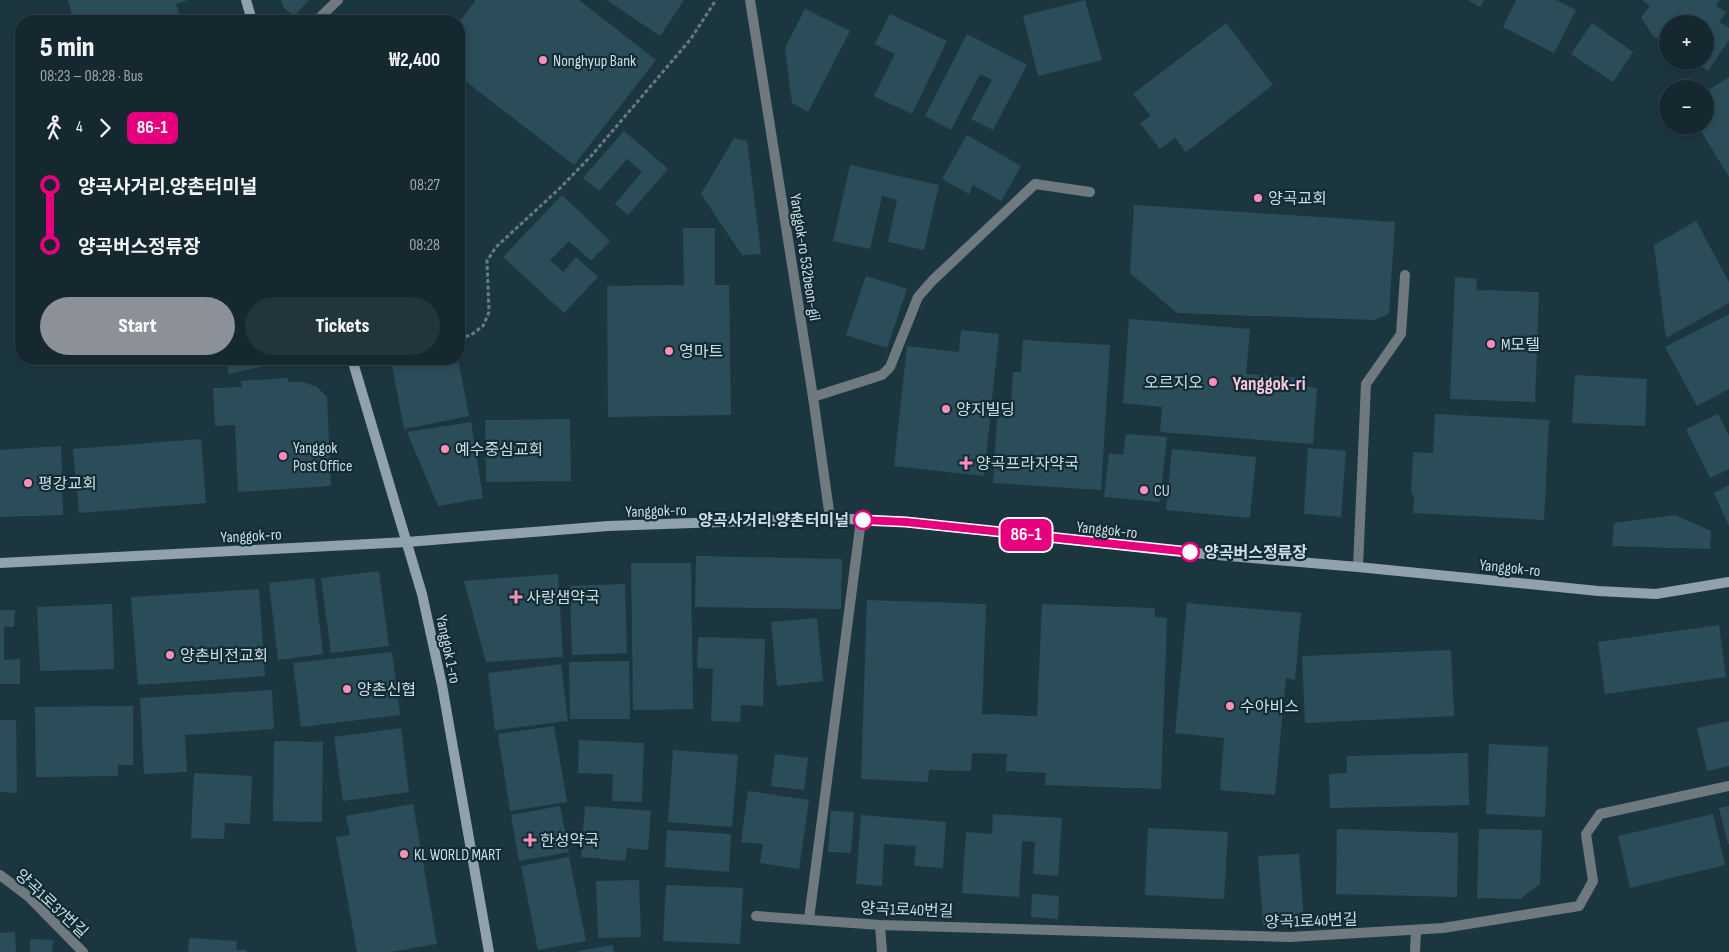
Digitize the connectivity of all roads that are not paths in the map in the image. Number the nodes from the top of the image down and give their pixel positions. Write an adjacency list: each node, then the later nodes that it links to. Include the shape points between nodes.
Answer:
1 (246, 0): 4 (street)
2 (338, 0): 5 (street)
3 (750, 0): 9 (street, Yanggok-ro 532beon-gil)
4 (250, 15)
5 (322, 15)
6 (1090, 192): 9 (street, via 1035,184 918,297 890,367 882,375)
7 (1405, 275): 14 (street, via 1401,334 1366,384)
8 (354, 365): 12 (street, Yanggok 1-ro)
9 (813, 397): 10 (street, Yanggok-ro 532beon-gil)
10 (830, 518): 11 (street, Yanggok-ro); 12 (street, Yanggok-ro, via 608,526)
11 (861, 520): 14 (street, Yanggok-ro); 19 (street)
12 (407, 542): 13 (street, Yanggok-ro); 23 (street, Yanggok 1-ro, via 442,685)
13 (0, 563)
14 (1358, 567): 15 (street, Yanggok-ro, via 1656,594)
15 (1729, 582)
16 (1729, 786): 21 (street, 양곡1로40번길, via 1600,814 1586,834 1592,881 1579,906)
17 (0, 876): 22 (street, 양곡1로37번길, via 29,897)
18 (756, 916): 19 (street, 양곡1로40번길)
19 (808, 920): 20 (street, 양곡1로40번길)
20 (880, 925): 21 (street, 양곡1로40번길, via 1290,937); 24 (street)
21 (1416, 930): 25 (street)
22 (83, 952)
23 (489, 952)
24 (882, 952)
25 (1415, 952)

